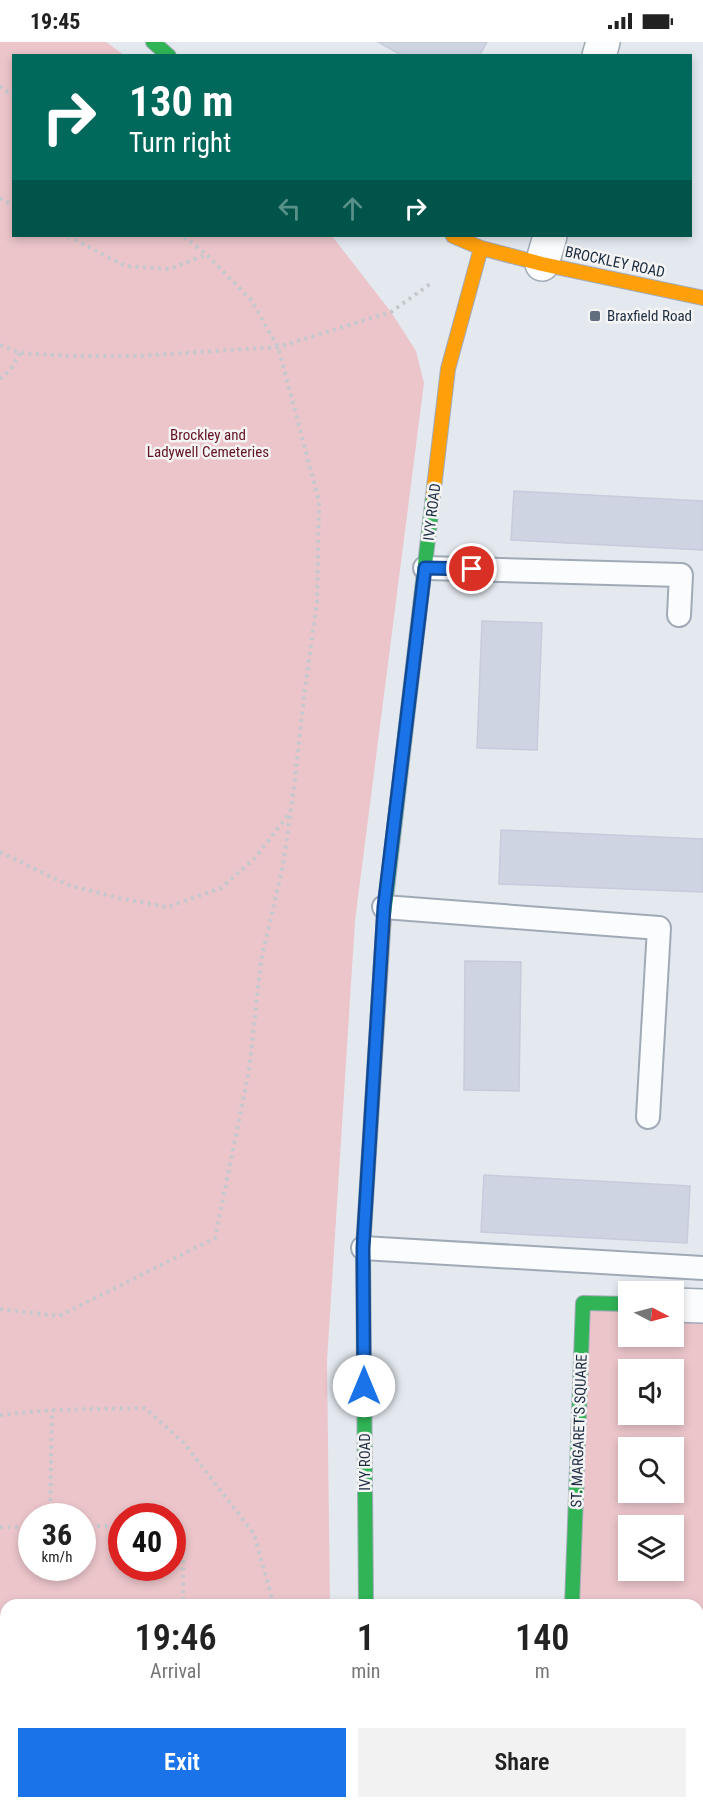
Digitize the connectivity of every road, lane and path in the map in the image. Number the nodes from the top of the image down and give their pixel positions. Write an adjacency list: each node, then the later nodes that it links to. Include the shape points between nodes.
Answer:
1 (153, 42): 2 (street)
2 (167, 54)
3 (0, 86): 4 (path)
4 (12, 95)
5 (70, 237): 10 (path, via 125,266 169,269)
6 (184, 237): 10 (path)
7 (455, 237): 8 (street, BROCKLEY ROAD)
8 (481, 248): 9 (street, BROCKLEY ROAD); 13 (path, via 391,312); 16 (street, IVY ROAD, via 448,369)
9 (546, 250): 11 (street, BROCKLEY ROAD)
10 (206, 254): 13 (path, via 251,300)
11 (703, 298)
12 (0, 345): 14 (path)
13 (278, 347): 14 (path, via 138,356); 18 (path, via 319,501 317,602)
14 (20, 353): 15 (path)
15 (0, 379)
16 (425, 568): 17 (lane, via 681,575); 20 (street, IVY ROAD)
17 (679, 615)
18 (289, 814): 19 (path, via 254,859 221,888 167,907 68,885); 27 (path, via 283,866 261,961 249,1071 215,1238 59,1316)
19 (0, 852)
20 (384, 907): 21 (lane, via 659,928); 22 (street, IVY ROAD)
21 (648, 1117)
22 (363, 1248): 23 (lane); 36 (street, IVY ROAD)
23 (703, 1268)
24 (618, 1304): 37 (street, ST. MARGARET'S SQUARE, via 583,1303)
25 (684, 1305): 26 (street)
26 (703, 1306)
27 (0, 1309)
28 (52, 1410): 29 (path); 30 (path); 35 (path, via 145,1408 184,1443 254,1534)
29 (0, 1415)
30 (50, 1503)
31 (0, 1527): 32 (path)
32 (18, 1527)
33 (183, 1581): 34 (path)
34 (183, 1599)
35 (272, 1599)
36 (366, 1599)
37 (572, 1599)

